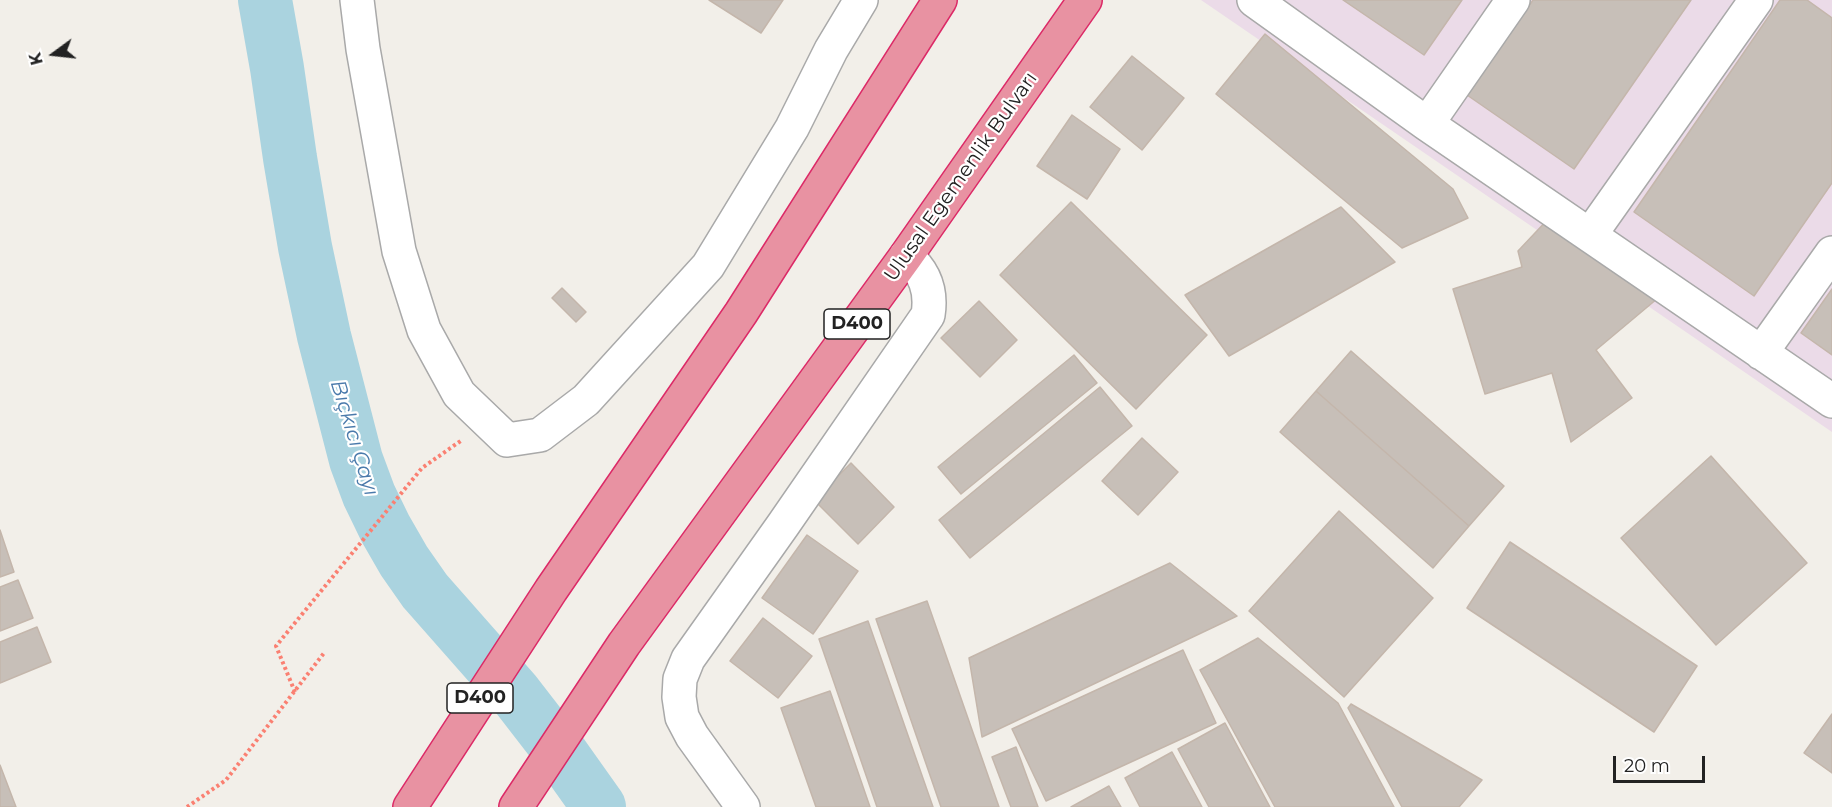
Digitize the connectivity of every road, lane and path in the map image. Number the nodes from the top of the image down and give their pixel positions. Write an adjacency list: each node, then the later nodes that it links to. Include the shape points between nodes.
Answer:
1 (357, 0): 14 (street, via 399,251 424,330 459,394)
2 (861, 0): 14 (street, via 792,128 708,266 586,400 540,435 507,440)
3 (940, 0): 18 (highway, D400, via 741,313 551,590)
4 (1085, 0): 11 (highway, Ulusal Egemenlik Bulvarı / D400)
5 (1254, 0): 8 (street)
6 (1513, 0): 8 (street)
7 (1756, 0): 9 (street)
8 (1427, 124): 9 (street)
9 (1590, 235): 12 (street)
10 (1832, 253): 12 (street)
11 (906, 256): 19 (highway, Ulusal Egemenlik Bulvarı / D400, via 624,644); 20 (street, via 916,265 929,289 928,315 687,659 680,680 682,717)
12 (1761, 353): 13 (street)
13 (1832, 401)
14 (488, 423): 16 (path, via 422,468 276,646)
15 (324, 653): 16 (path)
16 (295, 692): 17 (path, via 226,780)
17 (188, 807)
18 (410, 807)
19 (516, 807)
20 (743, 807)

